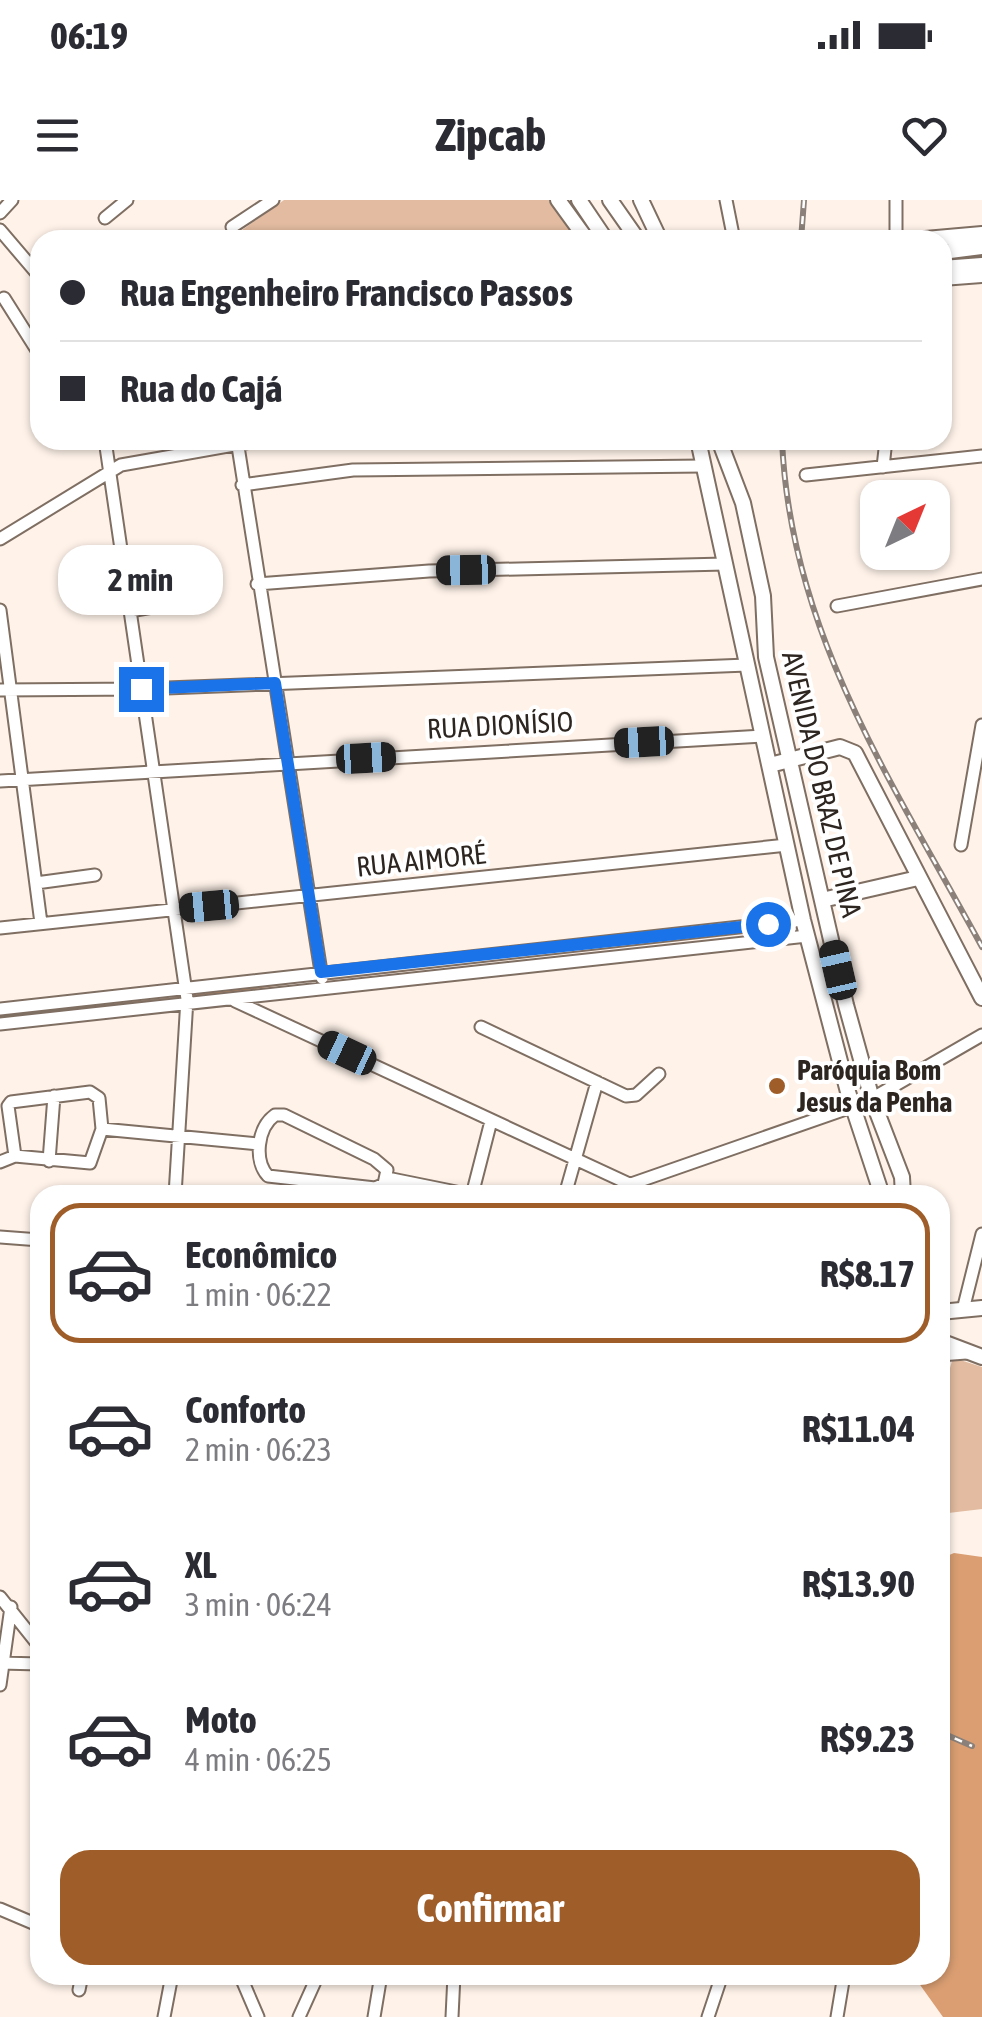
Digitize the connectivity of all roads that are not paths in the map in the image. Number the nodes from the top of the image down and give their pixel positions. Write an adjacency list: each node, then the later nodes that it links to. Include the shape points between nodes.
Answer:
1 (12, 200): 10 (street)
2 (127, 200): 11 (street)
3 (273, 200): 12 (street)
4 (558, 200): 14 (main road)
5 (579, 200): 15 (main road)
6 (610, 200): 16 (main road)
7 (641, 200): 17 (main road)
8 (726, 200): 18 (street)
9 (896, 200): 19 (street)
10 (0, 213)
11 (105, 218)
12 (232, 228)
13 (0, 230): 24 (street)
14 (580, 230)
15 (599, 230)
16 (631, 230)
17 (654, 230)
18 (732, 230)
19 (896, 230)
20 (982, 234): 21 (main road)
21 (952, 237)
22 (982, 247): 23 (main road)
23 (952, 251)
24 (30, 265)
25 (982, 265): 26 (main road)
26 (952, 267)
27 (982, 276): 28 (main road)
28 (952, 278)
29 (4, 298): 30 (street)
30 (30, 339)
31 (106, 450): 40 (street)
32 (194, 450): 40 (street)
33 (238, 450): 42 (street)
34 (700, 450): 38 (main road, AVENIDA DO BRAZ DE PINA)
35 (723, 450): 57 (main road, AVENIDA DO BRAZ DE PINA, via 744,503 763,596 766,657)
36 (885, 450): 39 (street)
37 (982, 456): 39 (street)
38 (703, 466): 42 (street, via 353,470); 44 (main road, AVENIDA DO BRAZ DE PINA)
39 (883, 467): 41 (street)
40 (109, 470): 43 (street); 50 (street)
41 (806, 476)
42 (242, 485): 46 (street)
43 (0, 538)
44 (725, 564): 46 (street, via 429,571); 51 (main road, AVENIDA DO BRAZ DE PINA)
45 (982, 578): 48 (street)
46 (257, 584): 52 (street)
47 (186, 601): 50 (street)
48 (838, 606)
49 (0, 610): 54 (street)
50 (130, 611): 53 (street)
51 (747, 665): 52 (street); 56 (main road, AVENIDA DO BRAZ DE PINA)
52 (275, 683): 53 (street); 58 (street)
53 (141, 689): 54 (street); 60 (street)
54 (5, 690): 61 (street)
55 (982, 726): 63 (street)
56 (763, 736): 58 (street, RUA DIONÍSIO); 59 (main road, AVENIDA DO BRAZ DE PINA)
57 (790, 760): 59 (main road); 66 (main road, via 840,747 855,753); 69 (main road, AVENIDA DO BRAZ DE PINA)
58 (287, 762): 60 (street, RUA DIONÍSIO); 68 (street)
59 (770, 765): 64 (main road, AVENIDA DO BRAZ DE PINA)
60 (156, 773): 61 (street, RUA DIONÍSIO); 70 (street)
61 (22, 780): 62 (street, RUA DIONÍSIO); 67 (street)
62 (0, 781)
63 (961, 844)
64 (787, 846): 68 (street, RUA AIMORÉ); 74 (main road, AVENIDA DO BRAZ DE PINA)
65 (96, 875): 67 (street)
66 (918, 878): 69 (main road); 79 (main road)
67 (36, 882): 71 (street)
68 (310, 898): 70 (street, RUA AIMORÉ); 77 (street)
69 (822, 900): 88 (main road, AVENIDA DO BRAZ DE PINA)
70 (176, 909): 71 (street, RUA AIMORÉ); 78 (street)
71 (41, 923): 73 (street, RUA AIMORÉ)
72 (768, 924): 74 (street); 75 (street); 76 (street)
73 (0, 928)
74 (805, 928): 75 (street); 89 (main road, AVENIDA DO BRAZ DE PINA)
75 (770, 940): 76 (street)
76 (555, 955): 77 (street)
77 (323, 979): 78 (street); 80 (street)
78 (186, 996): 80 (street); 81 (street); 82 (street); 92 (street)
79 (982, 998)
80 (232, 999): 90 (street)
81 (0, 1009)
82 (0, 1024)
83 (481, 1027): 86 (street)
84 (982, 1035): 88 (street)
85 (659, 1074): 86 (street, via 631,1096)
86 (596, 1082): 95 (street)
87 (54, 1096): 91 (street, via 95,1094); 94 (street, via 8,1105); 96 (street)
88 (872, 1099): 89 (street); 107 (main road, AVENIDA DO BRAZ DE PINA)
89 (852, 1107): 99 (street); 106 (main road, AVENIDA DO BRAZ DE PINA)
90 (491, 1121): 95 (street); 104 (street)
91 (102, 1129): 92 (street); 96 (street, via 90,1162)
92 (181, 1139): 93 (street); 100 (street)
93 (259, 1144): 98 (street, via 268,1120 284,1116 374,1159); 101 (street, via 264,1173 275,1180)
94 (15, 1156): 96 (street); 97 (street)
95 (574, 1160): 99 (street); 105 (street)
96 (49, 1161)
97 (0, 1162)
98 (387, 1178): 102 (street); 103 (street)
99 (631, 1184)
100 (176, 1185)
101 (337, 1185)
102 (378, 1185)
103 (422, 1185)
104 (474, 1185)
105 (568, 1185)
106 (880, 1185)
107 (902, 1185)
108 (982, 1234): 112 (street)
109 (0, 1238): 110 (street)
110 (30, 1240)
111 (982, 1308): 112 (main road)
112 (963, 1310): 113 (main road)
113 (950, 1311)
114 (950, 1345): 116 (main road)
115 (950, 1355): 116 (street)
116 (976, 1355)
117 (0, 1597): 118 (street)
118 (11, 1607): 119 (street); 120 (street)
119 (30, 1633)
120 (1, 1663): 121 (street); 122 (street)
121 (30, 1664)
122 (0, 1685)
123 (0, 1910): 124 (street)
124 (30, 1922)
125 (80, 1985): 133 (street)
126 (170, 1985): 135 (street)
127 (244, 1985): 134 (street)
128 (314, 1985): 138 (street)
129 (380, 1985): 139 (street)
130 (454, 1985): 140 (street)
131 (719, 1985): 141 (street)
132 (842, 1985): 142 (street)
133 (79, 1990)
134 (251, 2002): 136 (street); 137 (street)
135 (164, 2017)
136 (248, 2017)
137 (258, 2017)
138 (300, 2017)
139 (374, 2017)
140 (452, 2017)
141 (708, 2017)
142 (837, 2017)

